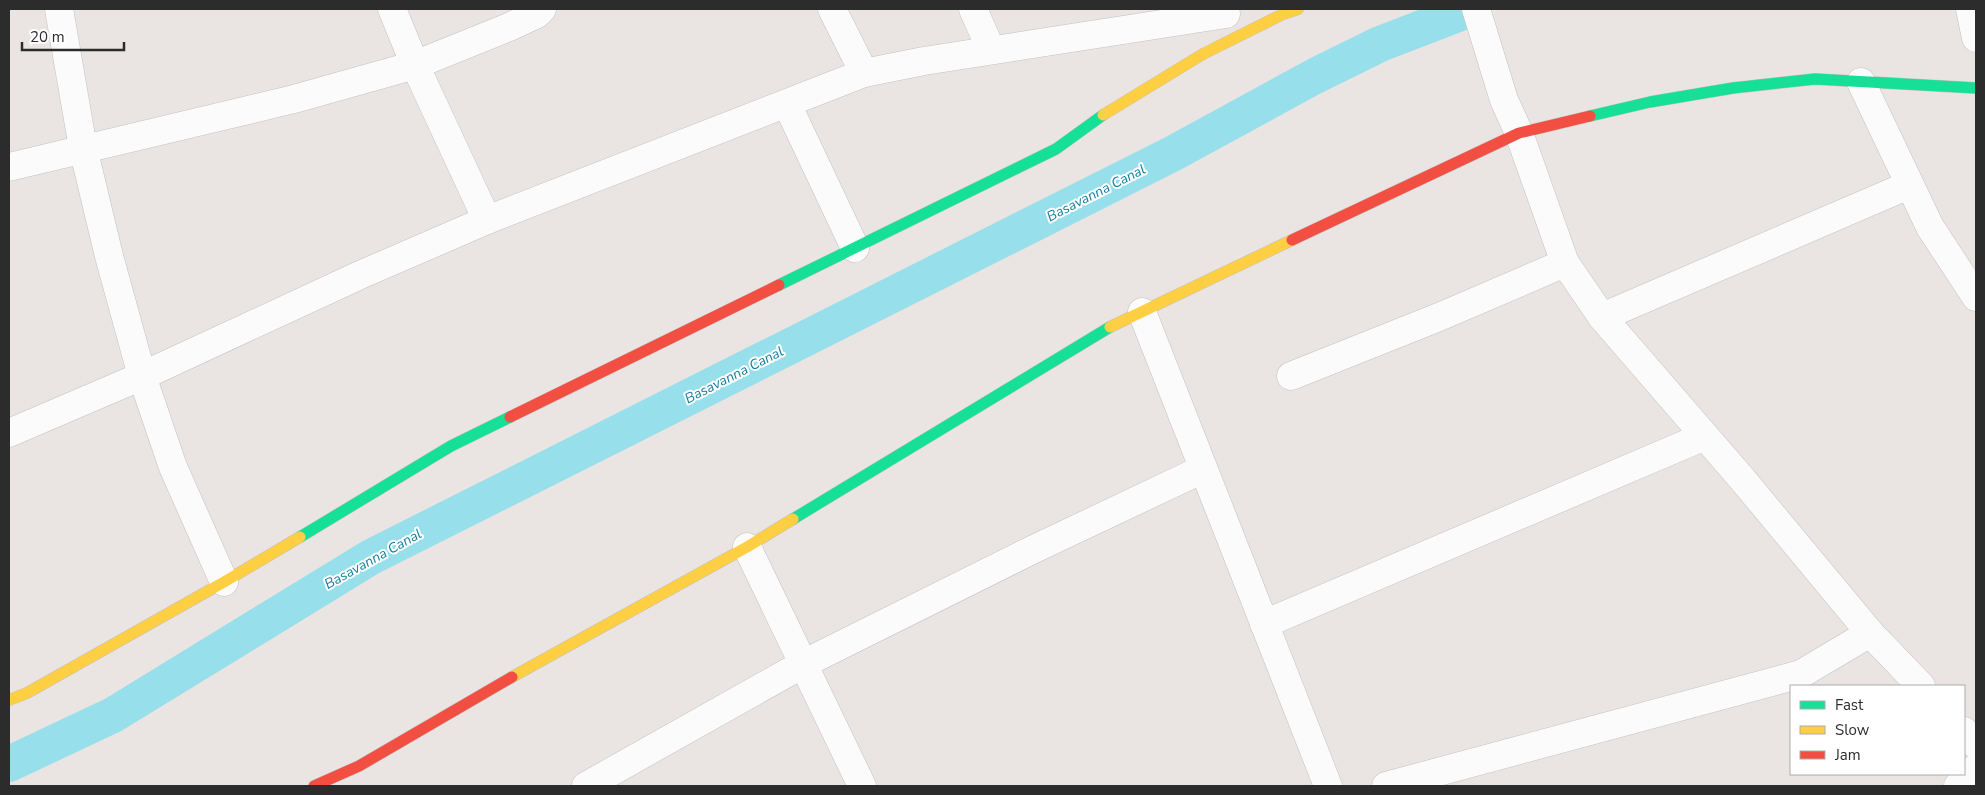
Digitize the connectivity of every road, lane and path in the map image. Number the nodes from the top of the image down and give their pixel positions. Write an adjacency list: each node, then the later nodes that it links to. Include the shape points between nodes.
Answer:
1 (59, 9): 18 (street)
2 (392, 9): 12 (street)
3 (542, 9): 12 (street, via 509,27)
4 (832, 9): 13 (street)
5 (973, 9): 11 (street)
6 (1298, 9): 9 (street)
7 (1476, 9): 17 (street, via 1504,100)
8 (1970, 9): 10 (street)
9 (1228, 20): 11 (street); 22 (street, via 1203,54 1109,111 1056,149)
10 (1976, 38)
11 (991, 50): 13 (street)
12 (414, 65): 18 (street, via 294,98); 21 (street)
13 (864, 73): 16 (street)
14 (1861, 82): 15 (street); 17 (street, via 1815,79 1733,88 1650,102); 20 (street)
15 (1976, 88)
16 (787, 104): 21 (street); 22 (street)
17 (1519, 133): 23 (street); 25 (street)
18 (83, 148): 19 (street); 27 (street)
19 (9, 167)
20 (1909, 185): 24 (street, via 1930,227); 26 (street)
21 (486, 220): 27 (street)
22 (855, 248): 33 (street, via 451,446)
23 (1565, 263): 26 (street); 28 (street)
24 (1976, 297)
25 (1142, 312): 31 (street); 32 (street, via 1106,329)
26 (1602, 317): 30 (street)
27 (142, 376): 29 (street); 33 (street, via 172,467)
28 (1291, 376)
29 (9, 434)
30 (1705, 436): 34 (street); 35 (street)
31 (1203, 469): 34 (street); 36 (street)
32 (747, 547): 36 (street); 42 (street, via 474,698 359,766)
33 (224, 582): 38 (street, via 27,693)
34 (1264, 624): 45 (street)
35 (1870, 633): 37 (street); 46 (street, via 1801,674)
36 (803, 664): 43 (street); 44 (street)
37 (1920, 685)
38 (9, 700)
39 (1965, 732): 40 (street)
40 (1976, 744)
41 (1976, 768): 47 (street)
42 (314, 786)
43 (588, 786)
44 (862, 786)
45 (1328, 786)
46 (1386, 786)
47 (1958, 786)

